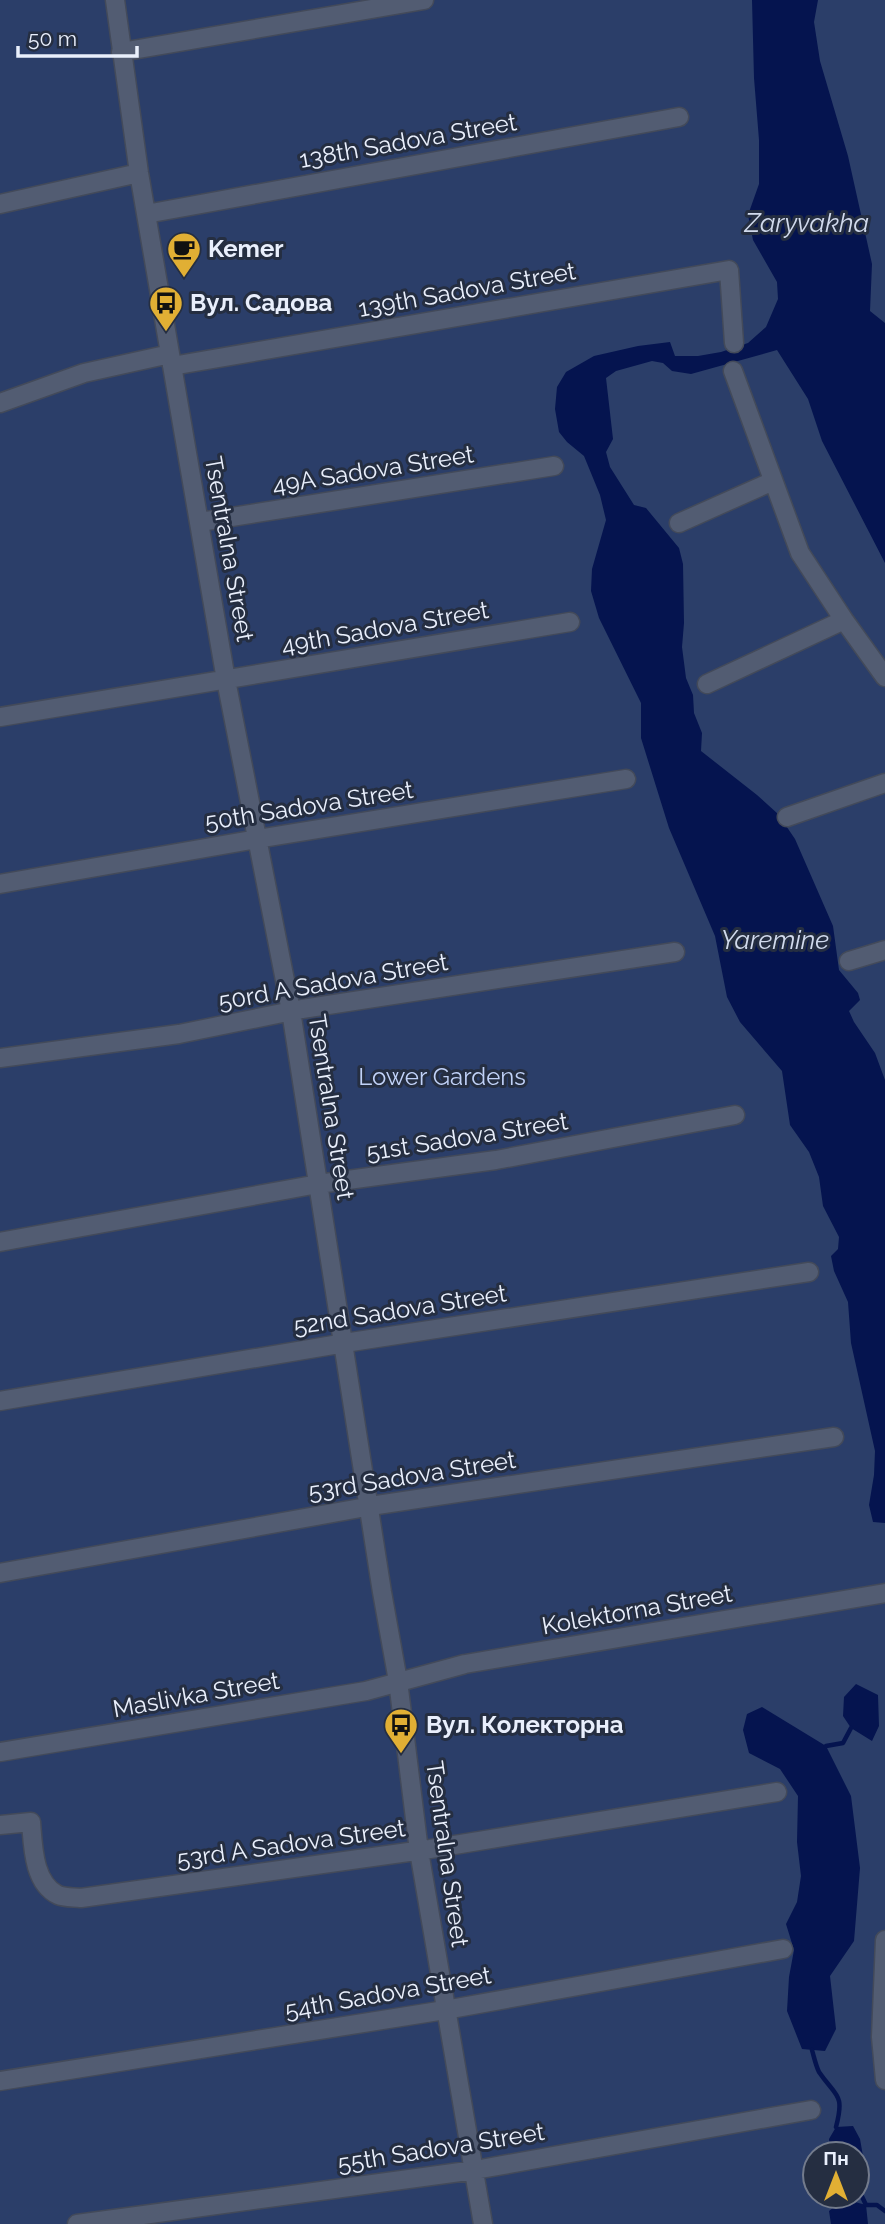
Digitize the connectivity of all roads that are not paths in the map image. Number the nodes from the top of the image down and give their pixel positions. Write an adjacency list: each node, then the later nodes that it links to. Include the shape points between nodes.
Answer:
1 (115, 0): 3 (street, Tsentralna Street)
2 (424, 0): 3 (street)
3 (121, 52): 5 (street, Tsentralna Street)
4 (679, 117): 7 (street, 138th Sadova Street)
5 (139, 173): 6 (street); 7 (street, Tsentralna Street)
6 (0, 204)
7 (146, 214): 9 (street, Tsentralna Street)
8 (734, 343): 9 (street, 139th Sadova Street, via 729,270)
9 (171, 360): 11 (street, 139th Sadova Street, via 84,373); 14 (street, Tsentralna Street)
10 (733, 371): 13 (street)
11 (2, 403)
12 (554, 466): 14 (street, 49A Sadova Street)
13 (773, 481): 15 (street); 16 (street, via 800,553)
14 (200, 522): 19 (street, Tsentralna Street)
15 (679, 523)
16 (844, 620): 18 (street); 20 (street)
17 (570, 622): 19 (street, 49th Sadova Street)
18 (885, 677)
19 (226, 680): 21 (street, 49th Sadova Street); 25 (street, Tsentralna Street)
20 (707, 684)
21 (0, 717)
22 (626, 779): 25 (street, 50th Sadova Street)
23 (885, 783): 24 (street)
24 (787, 817)
25 (257, 839): 26 (street, 50th Sadova Street); 30 (street, Tsentralna Street)
26 (0, 884)
27 (885, 950): 29 (street)
28 (675, 953): 30 (street, 50rd A Sadova Street)
29 (849, 961)
30 (291, 1011): 31 (street, 50rd A Sadova Street, via 179,1034); 33 (street, Tsentralna Street)
31 (0, 1058)
32 (735, 1115): 33 (street, 51st Sadova Street, via 496,1160)
33 (318, 1184): 34 (street, 51st Sadova Street); 36 (street, Tsentralna Street)
34 (0, 1242)
35 (809, 1272): 36 (street, 52nd Sadova Street)
36 (343, 1344): 37 (street, 52nd Sadova Street); 39 (street, Tsentralna Street)
37 (0, 1401)
38 (834, 1437): 39 (street, 53rd Sadova Street)
39 (369, 1506): 40 (street, 53rd Sadova Street); 42 (street, Tsentralna Street)
40 (0, 1573)
41 (885, 1593): 42 (street, Kolektorna Street, via 465,1664)
42 (398, 1681): 43 (street, Maslivka Street, via 366,1691); 46 (street, Tsentralna Street)
43 (0, 1752)
44 (777, 1793): 46 (street, 53rd A Sadova Street)
45 (0, 1825): 46 (street, 53rd A Sadova Street, via 31,1822 42,1878 57,1895 81,1898)
46 (419, 1851): 49 (street, Tsentralna Street)
47 (885, 1940): 50 (street, via 881,2037)
48 (783, 1949): 49 (street, 54th Sadova Street)
49 (445, 2010): 51 (street, 54th Sadova Street); 53 (street, Tsentralna Street)
50 (885, 2080)
51 (0, 2081)
52 (811, 2110): 53 (street, 55th Sadova Street)
53 (475, 2170): 54 (street, 55th Sadova Street); 55 (street, Tsentralna Street)
54 (77, 2224)
55 (484, 2224)

